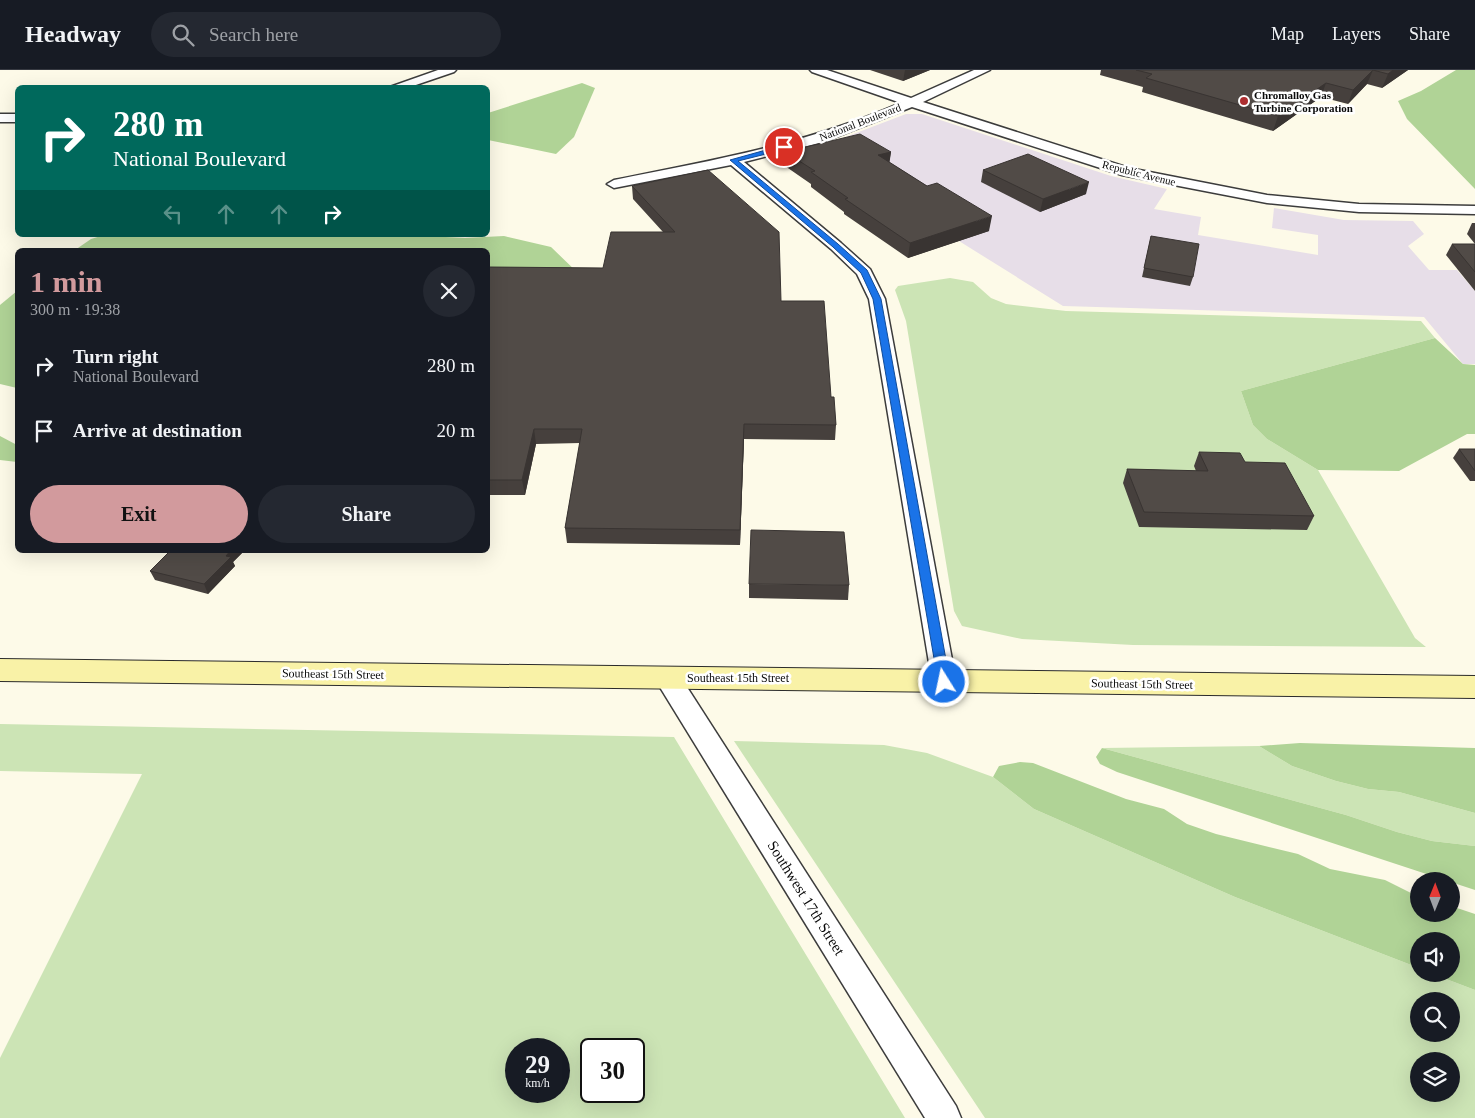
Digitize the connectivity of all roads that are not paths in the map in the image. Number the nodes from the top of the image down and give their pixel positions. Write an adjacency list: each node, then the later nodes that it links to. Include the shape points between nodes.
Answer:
1 (450, 70): 4 (street)
2 (816, 70): 5 (street, Republic Avenue)
3 (984, 70): 5 (street, National Boulevard)
4 (402, 85)
5 (911, 102): 8 (street, National Boulevard, via 818,139); 10 (street, Republic Avenue, via 1127,172 1201,187 1359,208)
6 (0, 118): 7 (street)
7 (15, 118)
8 (733, 160): 9 (street, National Boulevard); 13 (street, via 864,272 877,299)
9 (614, 184)
10 (1475, 210)
11 (0, 670): 12 (main road, Southeast 15th Street)
12 (667, 677): 13 (main road, Southeast 15th Street); 15 (street, Southwest 17th Street)
13 (944, 682): 14 (main road, Southeast 15th Street)
14 (1475, 687)
15 (944, 1118)

